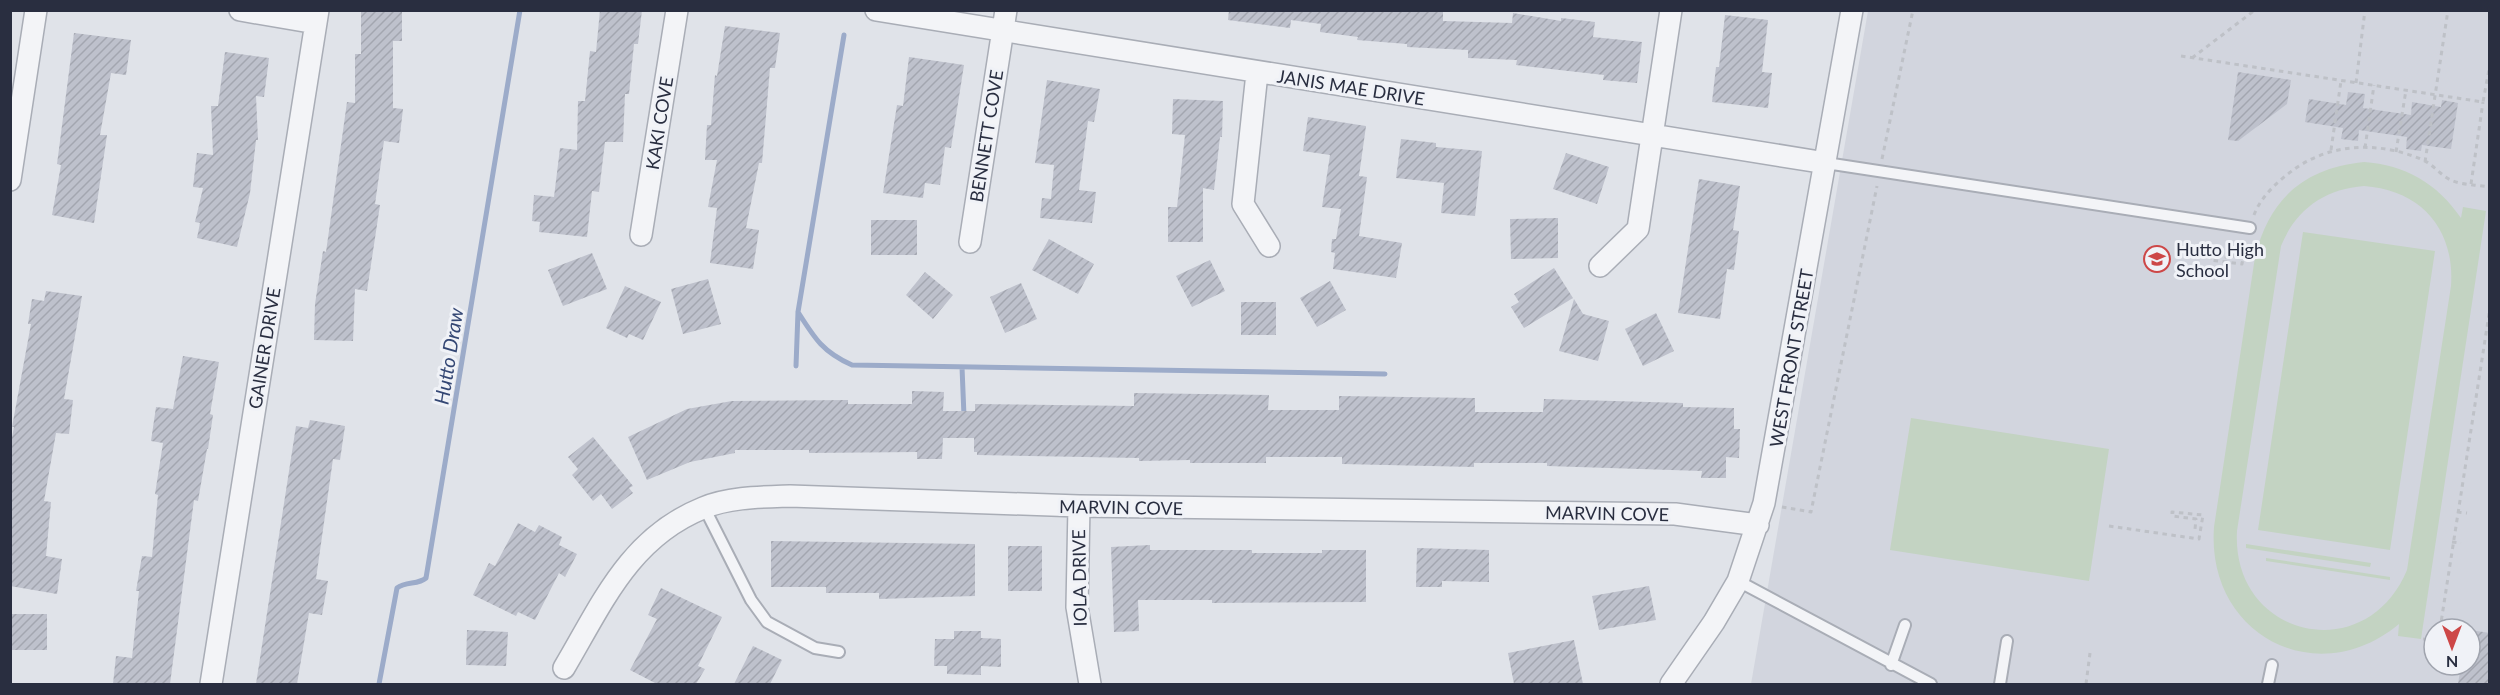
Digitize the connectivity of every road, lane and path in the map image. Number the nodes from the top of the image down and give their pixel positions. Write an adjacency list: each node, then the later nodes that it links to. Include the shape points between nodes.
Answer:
1 (36, 10): 30 (street)
2 (240, 10): 11 (street)
3 (677, 10): 34 (street, KAKI COVE)
4 (876, 10): 12 (street, JANIS MAE DRIVE)
5 (1671, 10): 23 (street)
6 (1852, 10): 28 (street, WEST FRONT STREET)
7 (1913, 10): 29 (path)
8 (2255, 10): 14 (path)
9 (2365, 10): 18 (path)
10 (2448, 10): 21 (path)
11 (317, 17): 61 (street, GAINER DRIVE)
12 (1004, 21): 16 (street, JANIS MAE DRIVE); 35 (street, BENNETT COVE)
13 (2181, 56): 14 (path)
14 (2192, 58): 17 (path)
15 (2490, 64): 22 (path)
16 (1257, 73): 23 (street, JANIS MAE DRIVE); 36 (street, via 1243,204)
17 (2342, 81): 18 (path); 25 (path)
18 (2356, 83): 19 (path)
19 (2374, 86): 20 (path); 24 (path)
20 (2406, 90): 21 (path); 26 (path)
21 (2436, 95): 22 (path); 27 (path)
22 (2483, 102): 31 (path)
23 (1653, 134): 28 (street, JANIS MAE DRIVE); 38 (street, via 1638,229)
24 (2365, 148): 25 (path); 26 (path)
25 (2331, 151): 33 (path, via 2284,176 2256,209)
26 (2396, 152): 27 (path)
27 (2426, 162): 31 (path, via 2453,181)
28 (1826, 163): 29 (lane); 42 (street, WEST FRONT STREET)
29 (1880, 170): 33 (lane); 42 (path, via 1811,512)
30 (10, 180)
31 (2471, 184): 32 (path)
32 (2490, 187)
33 (2250, 228)
34 (641, 235)
35 (970, 242)
36 (1269, 246)
37 (2243, 253): 37 (path, via 2242,264 2210,260 2211,255 2234,258 2236,253)
38 (1600, 266)
39 (2490, 308): 40 (path)
40 (2482, 350): 41 (path); 45 (path)
41 (2490, 352)
42 (1764, 503): 47 (street, WEST FRONT STREET)
43 (1079, 506): 44 (street, MARVIN COVE, via 790,496 747,498); 47 (street, MARVIN COVE, via 1675,514); 62 (street, IOLA DRIVE, via 1077,607)
44 (704, 507): 56 (lane, via 751,600 767,622 815,648); 60 (street, MARVIN COVE, via 657,534 621,570)
45 (2457, 512): 46 (path); 50 (path)
46 (2467, 513)
47 (1758, 525): 52 (street, WEST FRONT STREET)
48 (2109, 526): 49 (path, via 2199,538)
49 (2200, 529): 49 (path, via 2203,515 2172,512 2172,516 2196,519 2195,529)
50 (2452, 542): 51 (path); 53 (path)
51 (2460, 543)
52 (1738, 581): 59 (lane); 63 (street, WEST FRONT STREET)
53 (2442, 617)
54 (1905, 625): 59 (lane)
55 (2007, 641): 65 (lane)
56 (839, 652)
57 (2090, 653): 66 (path)
58 (2272, 664): 67 (lane)
59 (1891, 665): 64 (lane)
60 (564, 669)
61 (211, 684)
62 (1090, 684)
63 (1671, 684)
64 (1931, 684)
65 (2000, 684)
66 (2086, 684)
67 (2268, 684)

